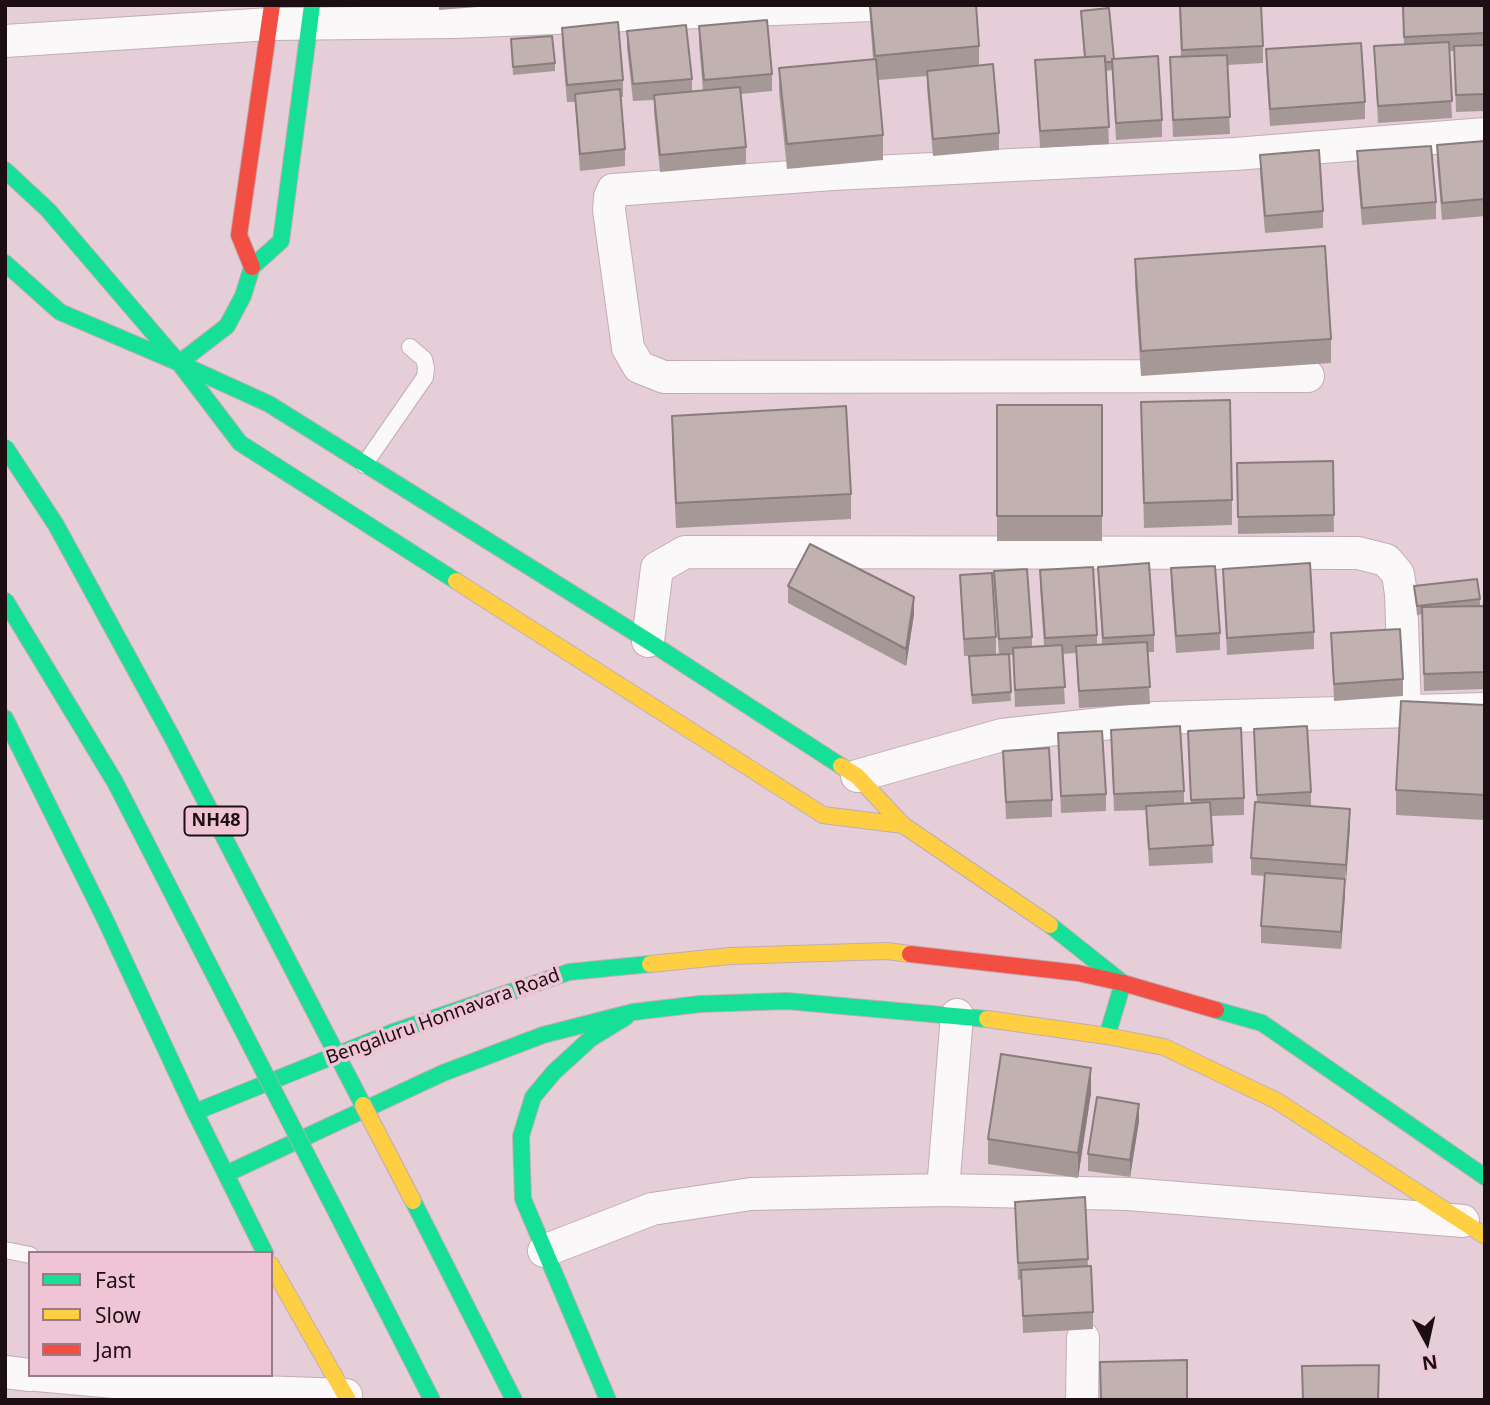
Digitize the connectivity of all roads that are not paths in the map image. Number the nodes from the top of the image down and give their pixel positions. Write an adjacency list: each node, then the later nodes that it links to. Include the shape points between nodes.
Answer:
1 (873, 5): 2 (street, via 456,22)
2 (311, 14): 3 (street); 8 (main road, via 281,241)
3 (271, 15): 4 (street); 8 (main road, via 239,235)
4 (5, 41)
5 (1485, 134): 11 (street, via 1222,155 833,174 612,190 610,197 608,210 628,348 639,367 664,377)
6 (5, 170): 10 (main road, via 48,210)
7 (5, 264): 10 (main road, via 60,312)
8 (252, 267): 10 (main road, via 227,326)
9 (410, 347): 13 (lane, via 424,359 425,377)
10 (179, 363): 13 (main road, via 269,404); 20 (main road, via 240,443 811,808 823,815)
11 (1308, 376)
12 (5, 447): 41 (main road, NH48, bridge, via 56,525 172,737)
13 (364, 465): 15 (main road)
14 (5, 600): 40 (main road, bridge, via 115,782)
15 (648, 641): 17 (street, via 657,568 685,552 1358,553 1386,561 1398,573); 19 (main road)
16 (1485, 709): 17 (street)
17 (1405, 711): 19 (street, via 1156,718 1002,735)
18 (5, 718): 25 (main road)
19 (857, 776): 20 (main road)
20 (903, 825): 21 (main road, via 1045,920)
21 (1123, 983): 24 (main road); 25 (main road, Bengaluru Honnavara Road, via 1078,973 887,951 730,956 569,972 393,1032); 27 (main road, Bengaluru Honnavara Road, via 1262,1023)
22 (634, 1012): 23 (main road, via 787,1001); 26 (main road, via 543,1035 443,1073); 32 (main road, via 590,1039 533,1097 521,1136 523,1199)
23 (957, 1015): 24 (main road); 28 (street)
24 (1107, 1036): 29 (main road, via 1164,1047 1277,1101)
25 (195, 1112): 26 (main road)
26 (226, 1174): 31 (main road)
27 (1485, 1177)
28 (943, 1190): 29 (street, via 1128,1194); 32 (street, via 751,1194 652,1209)
29 (1474, 1229)
30 (5, 1250): 33 (lane)
31 (264, 1251)
32 (544, 1251): 42 (main road)
33 (28, 1255)
34 (273, 1268): 39 (main road)
35 (1083, 1338): 43 (street)
36 (5, 1372): 37 (street)
37 (28, 1375)
38 (59, 1377): 39 (street)
39 (347, 1397)
40 (432, 1400)
41 (514, 1400)
42 (608, 1400)
43 (1082, 1400)

